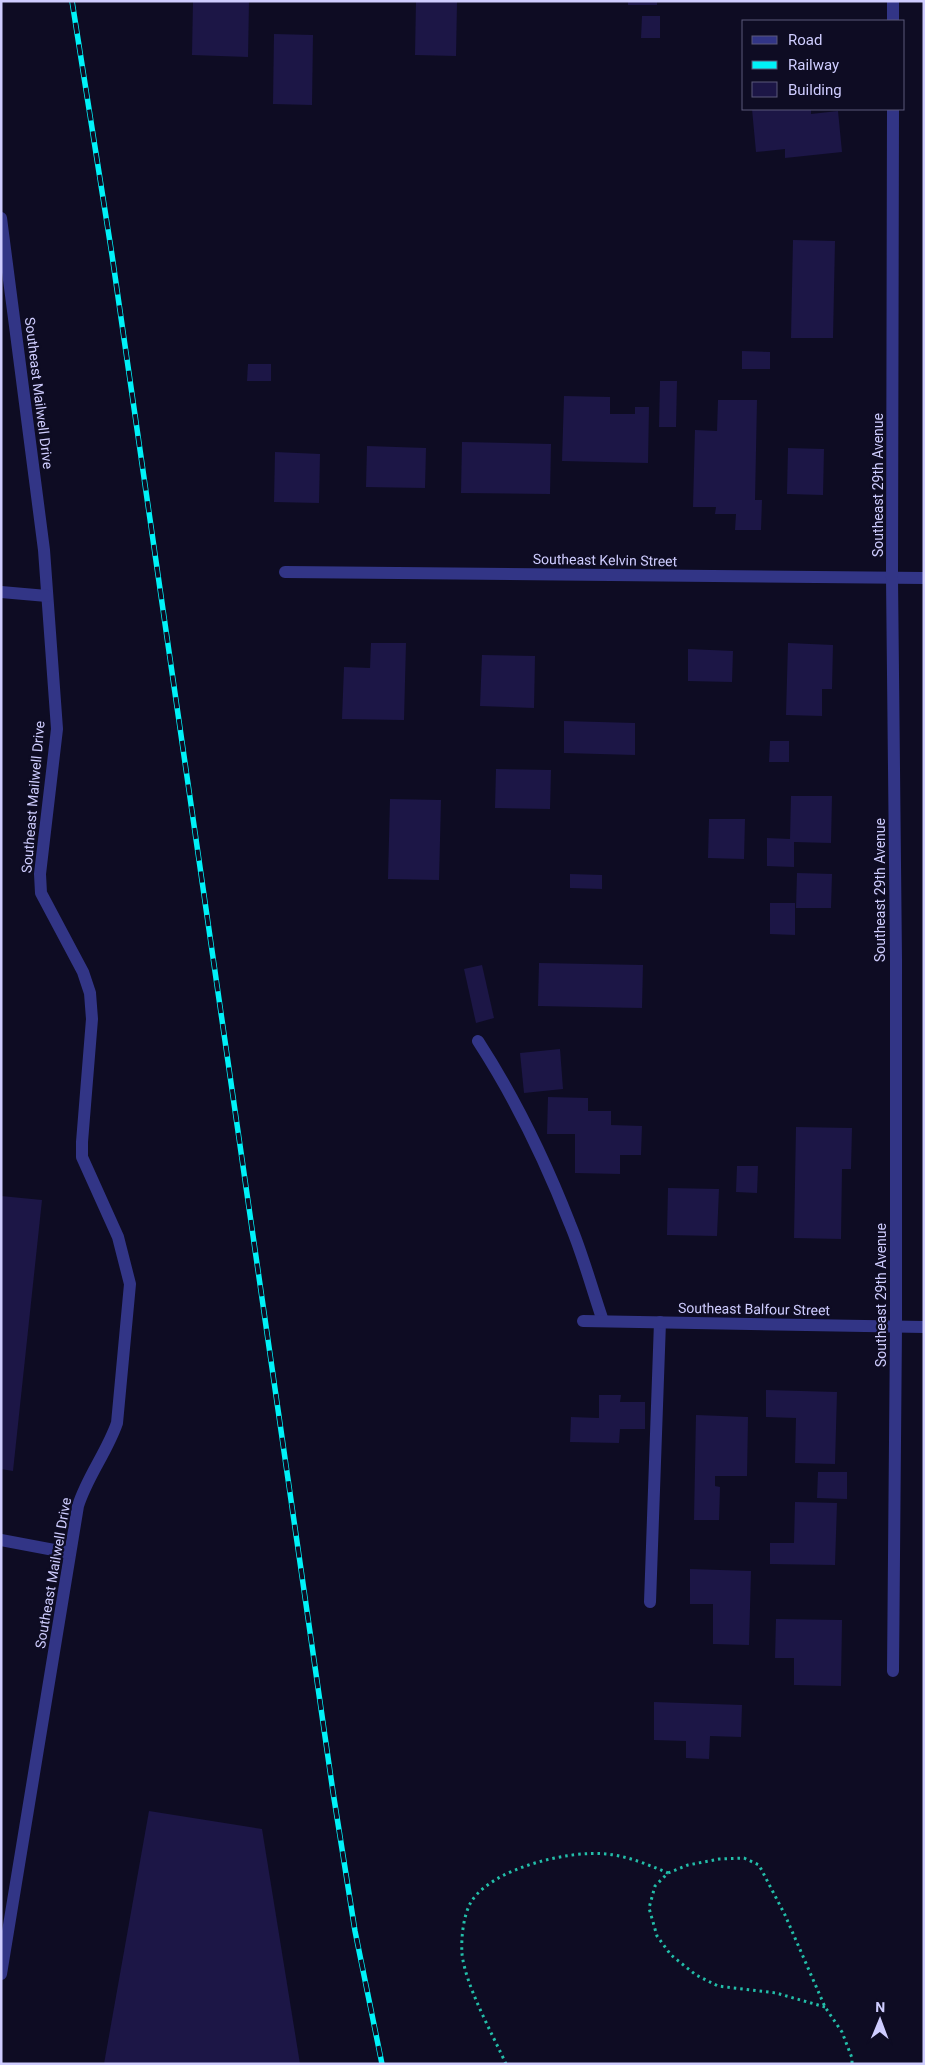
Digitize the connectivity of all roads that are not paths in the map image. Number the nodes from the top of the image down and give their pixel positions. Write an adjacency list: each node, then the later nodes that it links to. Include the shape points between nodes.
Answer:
1 (893, 1): 2 (street)
2 (893, 20)
3 (893, 110): 6 (street, Southeast 29th Avenue)
4 (2, 226): 9 (street, Southeast Mailwell Drive, via 44,550)
5 (285, 572): 6 (street, Southeast Kelvin Street)
6 (892, 578): 7 (street, Southeast Kelvin Street); 14 (street, Southeast 29th Avenue)
7 (924, 578)
8 (1, 592): 9 (street)
9 (47, 596): 17 (street, Southeast Mailwell Drive, via 57,729 40,874 41,893 83,972 90,993 92,1018 82,1157 118,1237 130,1284 117,1423 111,1441 84,1489)
10 (478, 1041): 12 (street, via 504,1081 542,1158 571,1226)
11 (583, 1321): 12 (street, Southeast Balfour Street)
12 (603, 1321): 13 (street, Southeast Balfour Street)
13 (660, 1322): 14 (street, Southeast Balfour Street); 18 (street)
14 (896, 1327): 15 (street, Southeast Balfour Street); 19 (street, Southeast 29th Avenue)
15 (924, 1327)
16 (1, 1540): 17 (street)
17 (70, 1552): 20 (street, Southeast Mailwell Drive)
18 (650, 1602)
19 (893, 1670)
20 (1, 1974)

